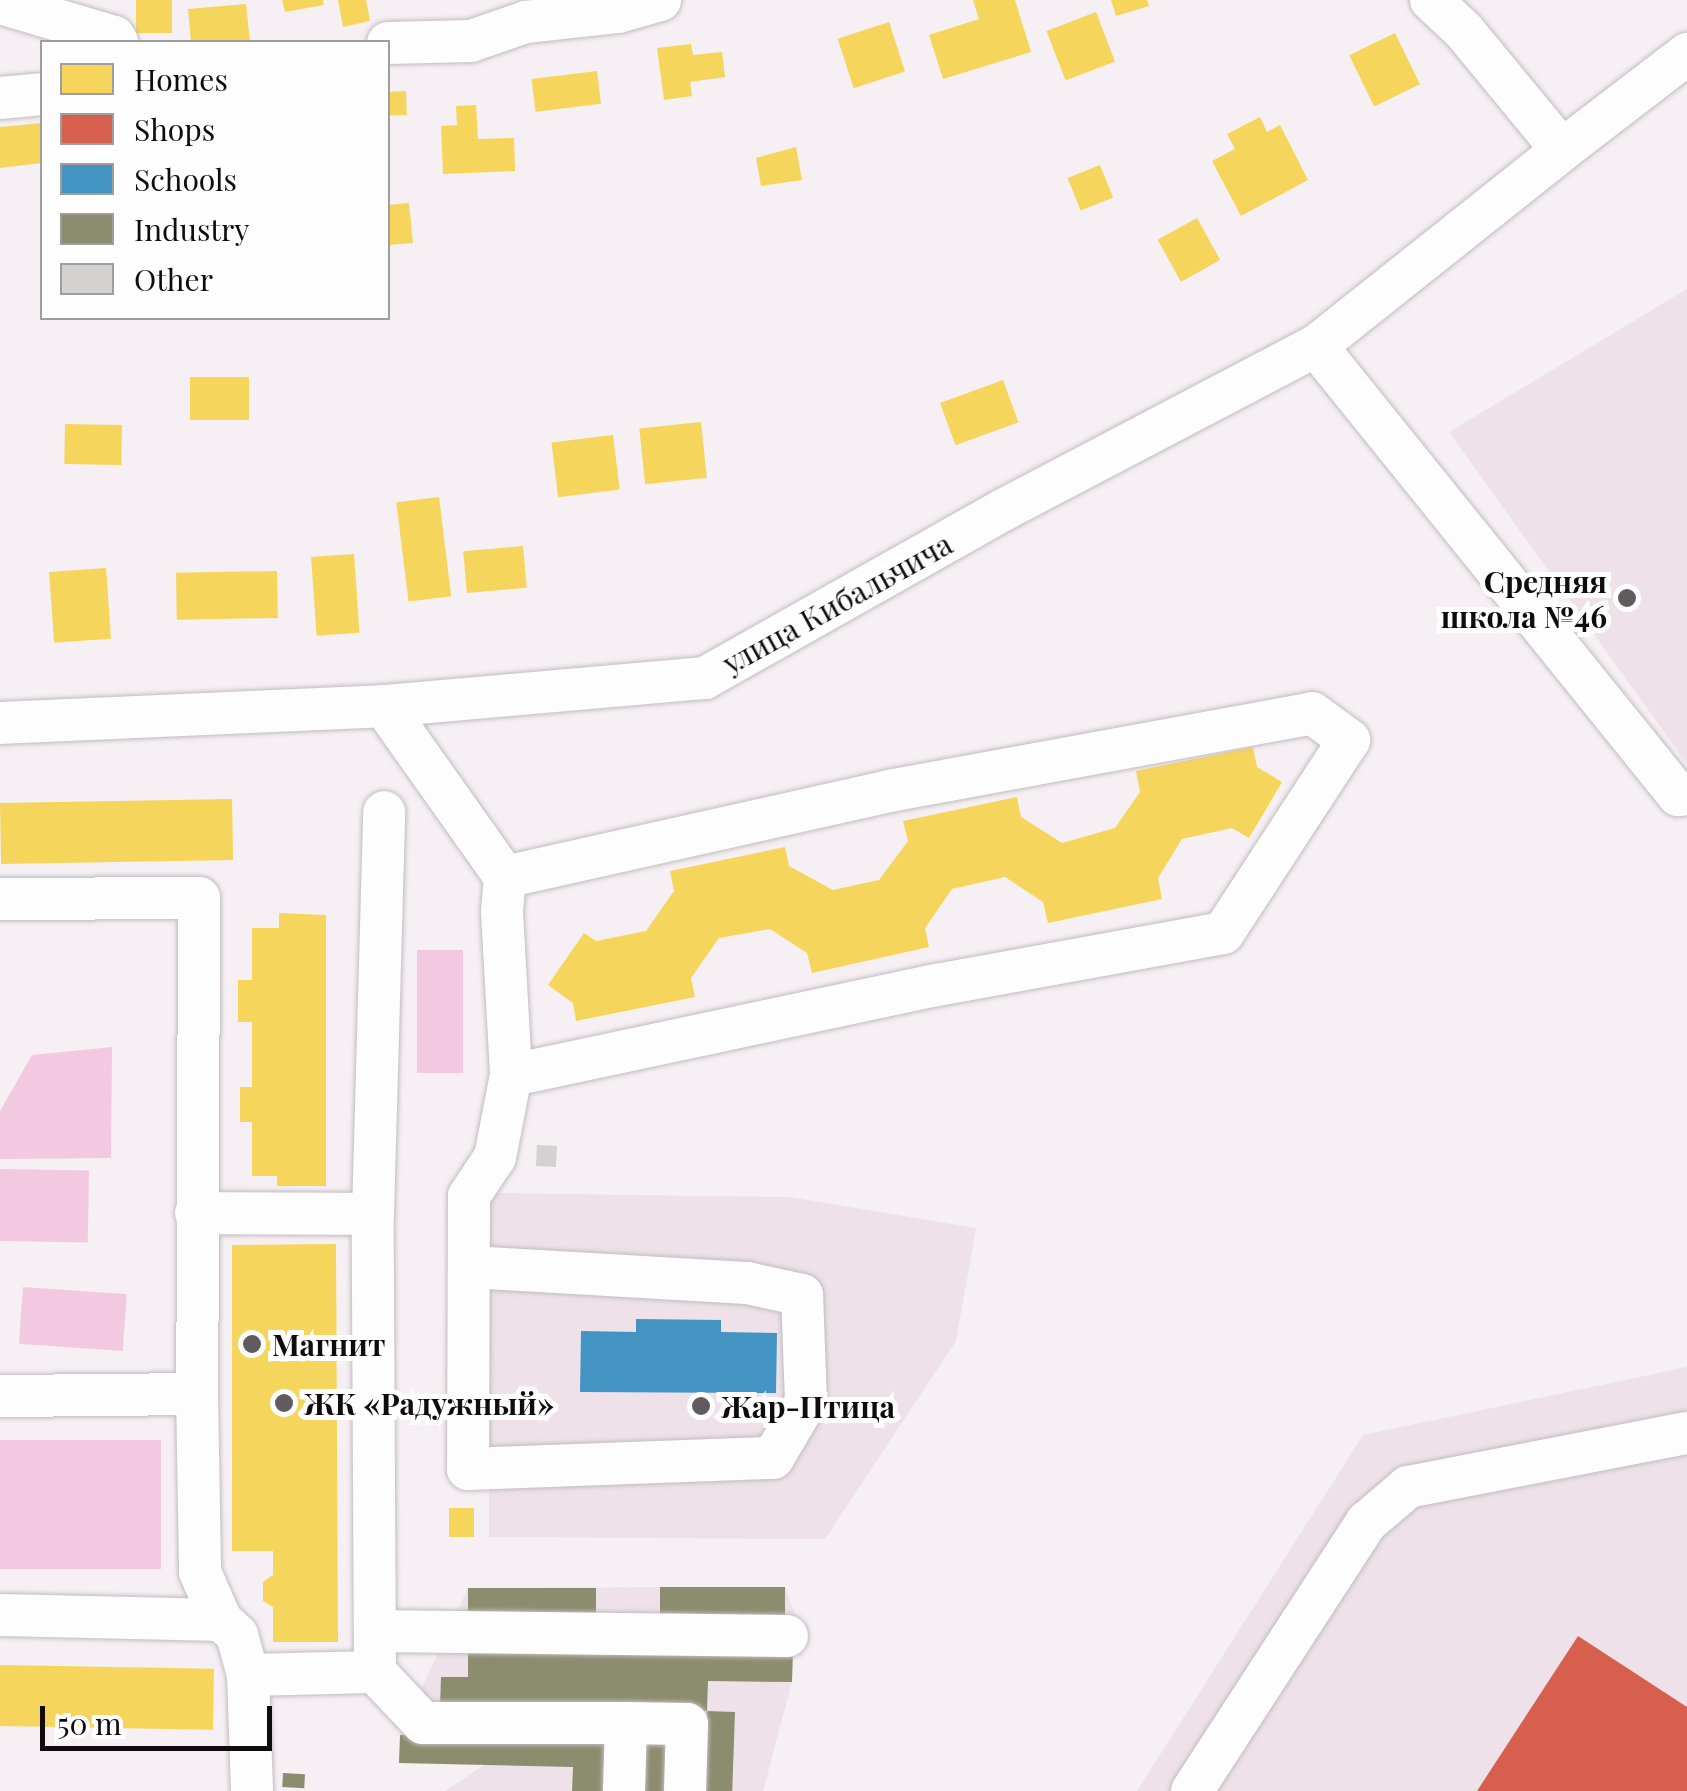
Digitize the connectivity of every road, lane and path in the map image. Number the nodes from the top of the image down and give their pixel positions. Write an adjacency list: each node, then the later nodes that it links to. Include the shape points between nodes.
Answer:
1 (660, 0): 5 (street, via 618,12 526,22 470,41)
2 (1431, 0): 9 (street)
3 (0, 4): 4 (street)
4 (116, 40)
5 (390, 43)
6 (1683, 75): 9 (street, улица Кибальчича)
7 (40, 94): 8 (street)
8 (0, 98)
9 (1562, 150): 10 (street, улица Кибальчича)
10 (1316, 346): 11 (street, улица Кибальчича, via 1005,508 705,678); 13 (street)
11 (384, 706): 12 (street, улица Кибальчича); 15 (street)
12 (0, 723)
13 (1684, 799)
14 (384, 812): 19 (street)
15 (505, 877): 17 (street); 17 (street, via 889,791 1312,713 1349,740 1223,932)
16 (0, 899): 18 (street, via 199,898)
17 (511, 1075): 20 (street, via 495,1157 468,1196)
18 (196, 1213): 19 (street); 21 (street)
19 (373, 1214): 27 (street)
20 (469, 1267): 20 (street, via 747,1284 802,1296 806,1402 773,1458 468,1469)
21 (196, 1394): 22 (street); 25 (street, via 200,1572)
22 (0, 1396)
23 (1687, 1433): 33 (street, via 1408,1487 1367,1522)
24 (0, 1615): 25 (street)
25 (221, 1620): 28 (street, via 237,1636)
26 (787, 1636): 27 (street)
27 (375, 1652): 28 (street); 29 (street, via 424,1723)
28 (248, 1675): 30 (street)
29 (626, 1723): 31 (street); 32 (street, via 687,1724)
30 (252, 1791)
31 (624, 1791)
32 (685, 1791)
33 (1192, 1791)

